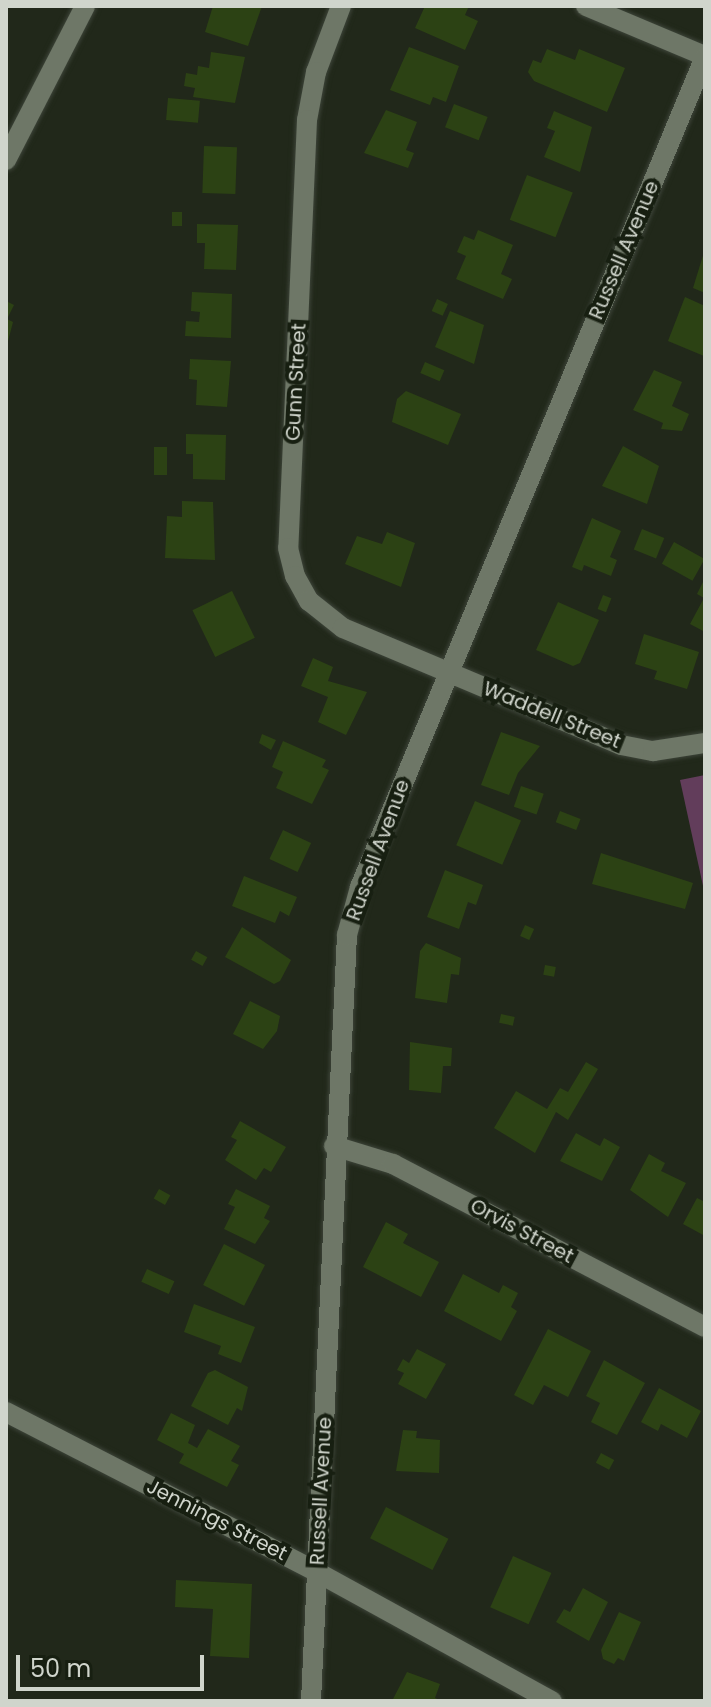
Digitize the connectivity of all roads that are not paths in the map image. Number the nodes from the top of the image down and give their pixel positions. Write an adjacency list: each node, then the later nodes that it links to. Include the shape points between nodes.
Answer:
1 (85, 6): 5 (street)
2 (341, 6): 6 (street, Gunn Street, via 316,72 307,120 290,562 319,612 343,628)
3 (586, 6): 4 (street)
4 (705, 56): 6 (street, Russell Avenue)
5 (6, 160)
6 (448, 672): 7 (street, Waddell Street, via 621,745 653,751); 8 (street, Russell Avenue, via 360,887 347,935)
7 (705, 743)
8 (334, 1146): 9 (street, Orvis Street, via 393,1164); 11 (street, Russell Avenue)
9 (705, 1327)
10 (6, 1412): 11 (street, Jennings Street)
11 (317, 1572): 12 (street, Russell Avenue); 13 (street, Jennings Street)
12 (311, 1701)
13 (552, 1701)

